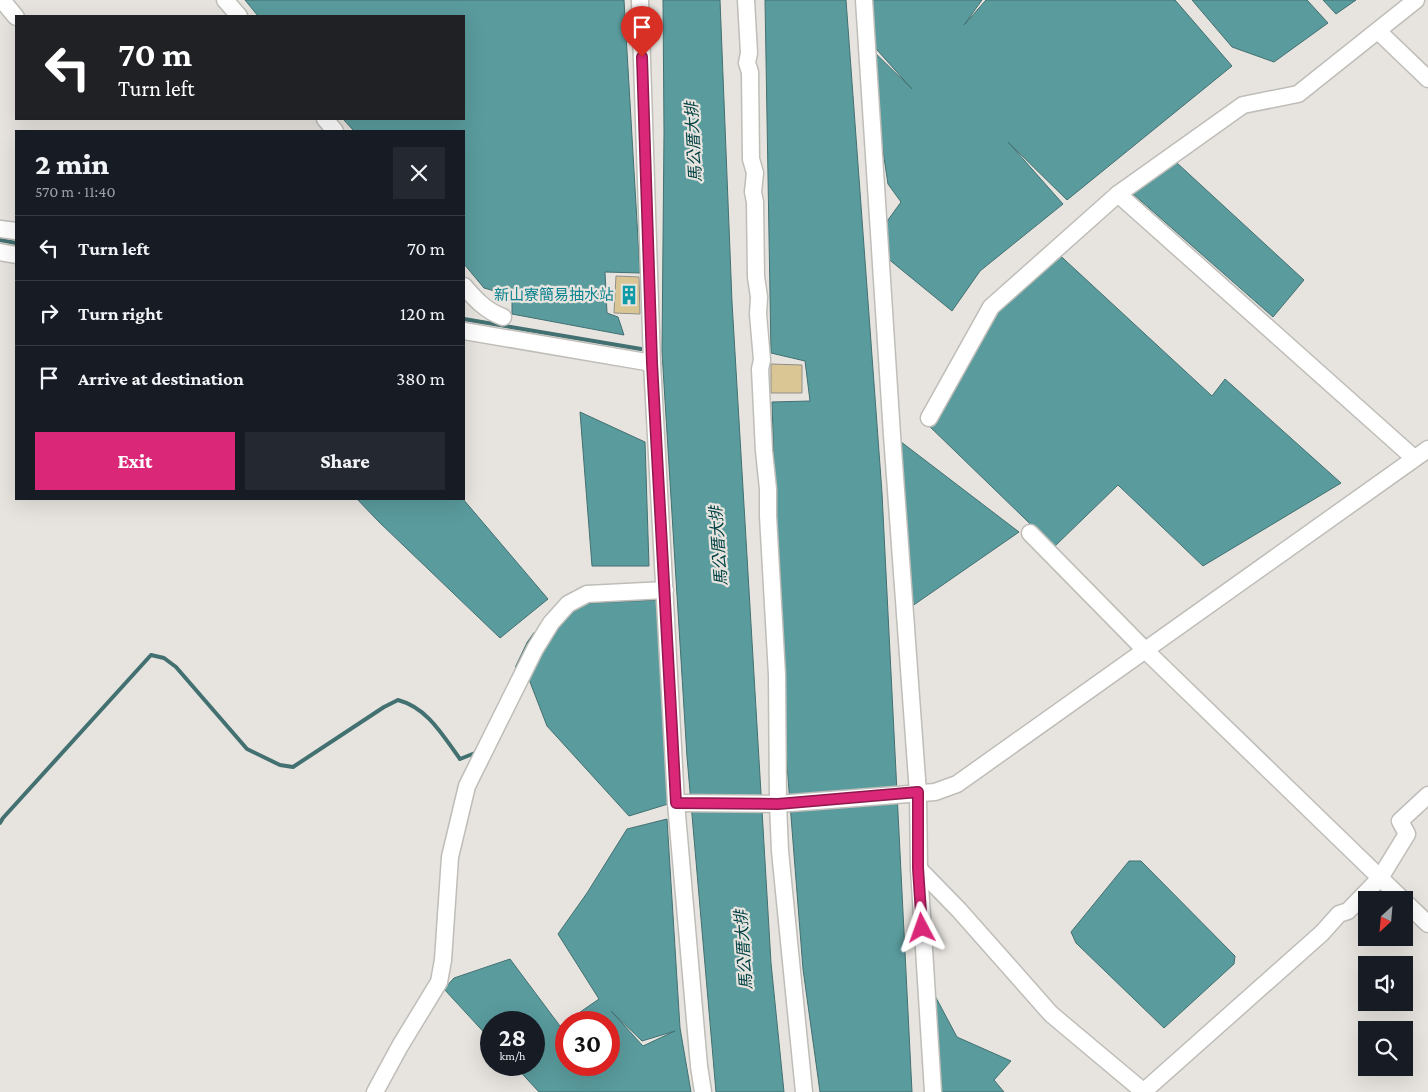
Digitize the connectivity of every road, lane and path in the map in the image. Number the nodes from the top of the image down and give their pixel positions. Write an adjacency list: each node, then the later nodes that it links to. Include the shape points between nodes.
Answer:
1 (2, 0): 8 (street)
2 (226, 0): 7 (street)
3 (640, 0): 21 (street)
4 (746, 0): 31 (street, via 758,330 777,675)
5 (864, 0): 28 (street)
6 (1416, 0): 9 (street)
7 (238, 15)
8 (15, 16)
9 (1378, 31): 10 (street); 13 (street, via 1298,94 1243,105)
10 (1428, 79)
11 (326, 120): 12 (street)
12 (334, 130)
13 (1118, 194): 22 (street, via 991,307); 24 (street)
14 (0, 229): 15 (street)
15 (15, 231)
16 (0, 252): 17 (street)
17 (15, 255)
18 (465, 287): 19 (street, via 490,312)
19 (503, 317)
20 (465, 331): 21 (street)
21 (652, 363): 26 (street)
22 (929, 418)
23 (1428, 449): 24 (street)
24 (1414, 458): 27 (street)
25 (1030, 533): 27 (street)
26 (664, 586): 30 (street); 37 (street, via 587,594 568,604 535,649 467,786 450,857 439,982)
27 (1145, 650): 28 (street, via 957,784 935,792); 33 (street)
28 (918, 792): 31 (street); 32 (street)
29 (1428, 795): 33 (street, via 1400,821 1408,834)
30 (676, 803): 31 (street); 38 (street)
31 (778, 804): 39 (street)
32 (918, 868): 40 (street); 41 (street, via 1052,1014)
33 (1380, 878): 34 (street); 41 (street, via 1348,911 1339,914 1322,933)
34 (1394, 891)
35 (1413, 910): 36 (street)
36 (1428, 924)
37 (375, 1092)
38 (703, 1092)
39 (804, 1092)
40 (933, 1092)
41 (1143, 1092)

